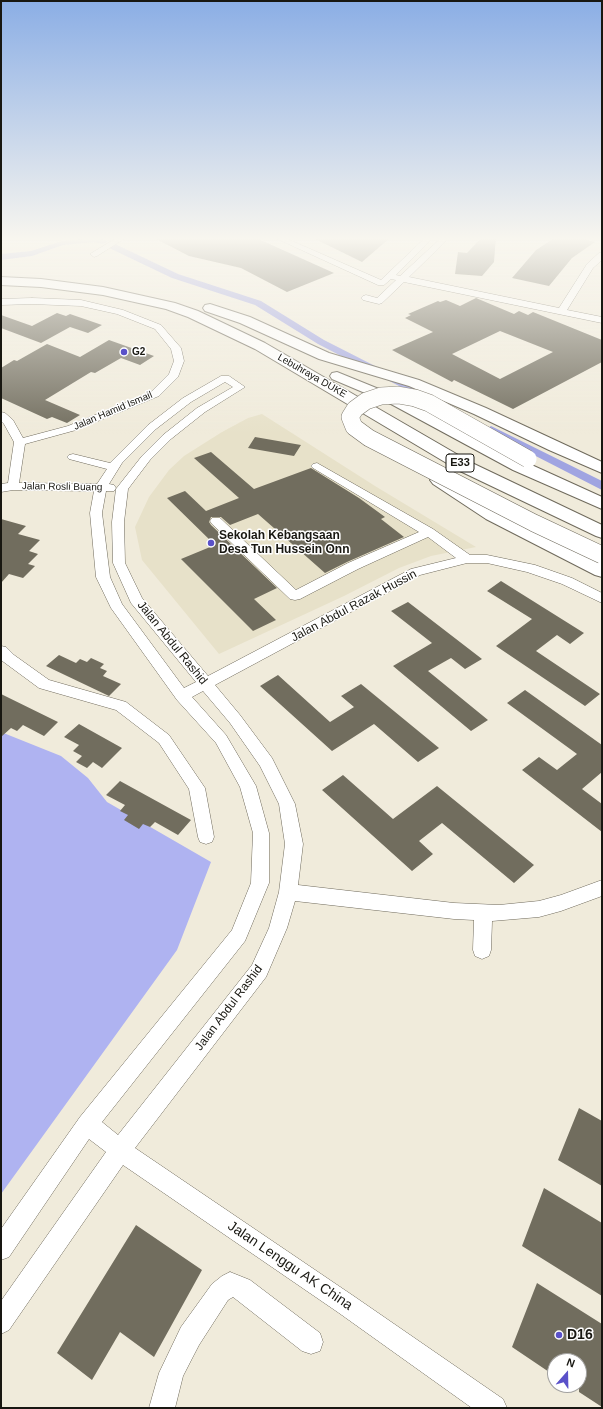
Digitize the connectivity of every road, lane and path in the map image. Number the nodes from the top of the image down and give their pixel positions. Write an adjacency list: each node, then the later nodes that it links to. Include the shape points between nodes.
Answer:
1 (75, 303): 12 (street, Jalan Hamid Ismail, via 120,312 158,327 176,348 180,361 174,375 155,394 72,428)
2 (156, 303): 17 (highway, Lebuhraya DUKE / E33, via 216,324 260,346)
3 (193, 303): 6 (highway, Lebuhraya DUKE / E33)
4 (526, 303): 7 (street)
5 (567, 303): 7 (street)
6 (203, 306): 9 (highway, Lebuhraya DUKE / E33, via 266,335); 10 (highway, via 245,320 324,356)
7 (562, 310): 8 (street)
8 (602, 320)
9 (337, 376): 24 (highway, via 396,401 519,466); 25 (highway, Lebuhraya DUKE / E33, via 509,474)
10 (386, 376): 18 (highway, via 414,383 444,395); 22 (highway, via 432,396 564,473)
11 (1, 415): 12 (street, via 9,422)
12 (20, 442): 19 (street)
13 (397, 452): 23 (highway, bridge, via 354,427 350,417 355,409 366,401 381,396 398,395 429,402 544,468); 30 (highway, bridge); 32 (highway, bridge, via 492,515)
14 (73, 458): 16 (street)
15 (317, 466): 27 (street)
16 (113, 467): 20 (street, Jalan Abdul Rashid); 21 (street, Jalan Abdul Rashid, via 152,427 187,400 225,378 240,387 201,410 167,437 146,458)
17 (466, 467): 28 (highway, Lebuhraya DUKE / E33); 29 (highway)
18 (602, 468)
19 (7, 487): 20 (street, Jalan Rosli Buang)
20 (101, 488): 21 (street, Jalan Rosli Buang); 36 (street, Jalan Abdul Rashid, via 96,513 103,577 116,605)
21 (122, 489): 35 (street, Jalan Abdul Rashid, via 118,522 119,563 136,600)
22 (602, 489)
23 (602, 495)
24 (602, 504)
25 (602, 517)
26 (216, 521): 27 (street, via 295,596)
27 (428, 532): 31 (street)
28 (602, 532)
29 (602, 546)
30 (602, 555)
31 (467, 559): 33 (street, Jalan Abdul Razak Hussin, via 493,560 530,568 567,581); 35 (street, Jalan Abdul Razak Hussin, via 416,572)
32 (602, 571)
33 (602, 599)
34 (1, 651): 37 (street, via 44,684 121,706 164,739 197,788)
35 (205, 685): 36 (street, Jalan Abdul Razak Hussin); 39 (street, Jalan Abdul Rashid, via 266,762 287,804 294,844)
36 (182, 696): 42 (street, Jalan Abdul Rashid, via 221,739 248,786 261,833 260,883 239,935)
37 (206, 837)
38 (602, 888): 40 (street, via 539,909)
39 (288, 892): 40 (street); 43 (street, Jalan Abdul Rashid, via 278,928 259,971)
40 (482, 913): 41 (street)
41 (482, 950)
42 (87, 1124): 43 (street, Jalan Lenggu AK China); 44 (street, Jalan Abdul Rashid)
43 (120, 1150): 45 (street, Jalan Abdul Rashid); 48 (street, Jalan Lenggu AK China)
44 (1, 1249)
45 (1, 1322)
46 (311, 1342): 47 (street, via 242,1288 230,1284 220,1292 190,1336 171,1373)
47 (162, 1408)
48 (494, 1408)

